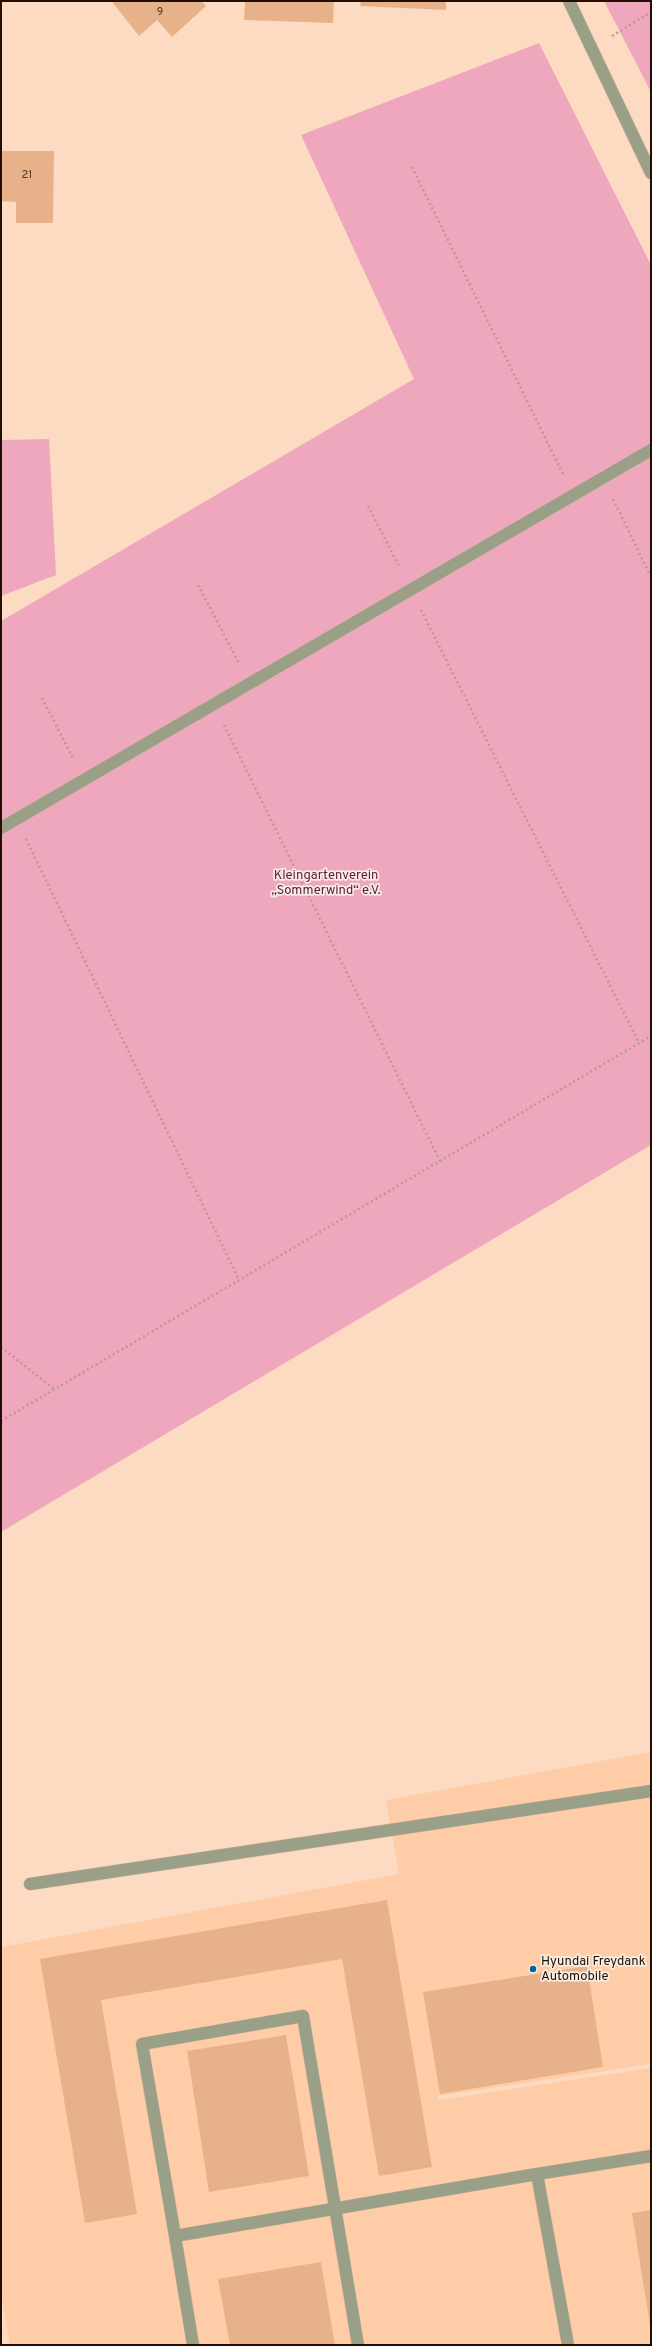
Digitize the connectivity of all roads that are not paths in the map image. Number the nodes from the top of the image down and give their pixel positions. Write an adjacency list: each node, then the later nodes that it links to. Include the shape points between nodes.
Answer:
1 (569, 1): 2 (street)
2 (651, 173)
3 (651, 450): 4 (street)
4 (1, 828)
5 (651, 1791): 6 (street)
6 (30, 1884)
7 (651, 2156): 8 (street)
8 (537, 2174): 9 (street); 13 (street)
9 (335, 2209): 10 (street); 10 (street, via 303,2016 142,2044); 12 (street)
10 (175, 2236): 11 (street)
11 (193, 2345)
12 (358, 2345)
13 (568, 2345)

